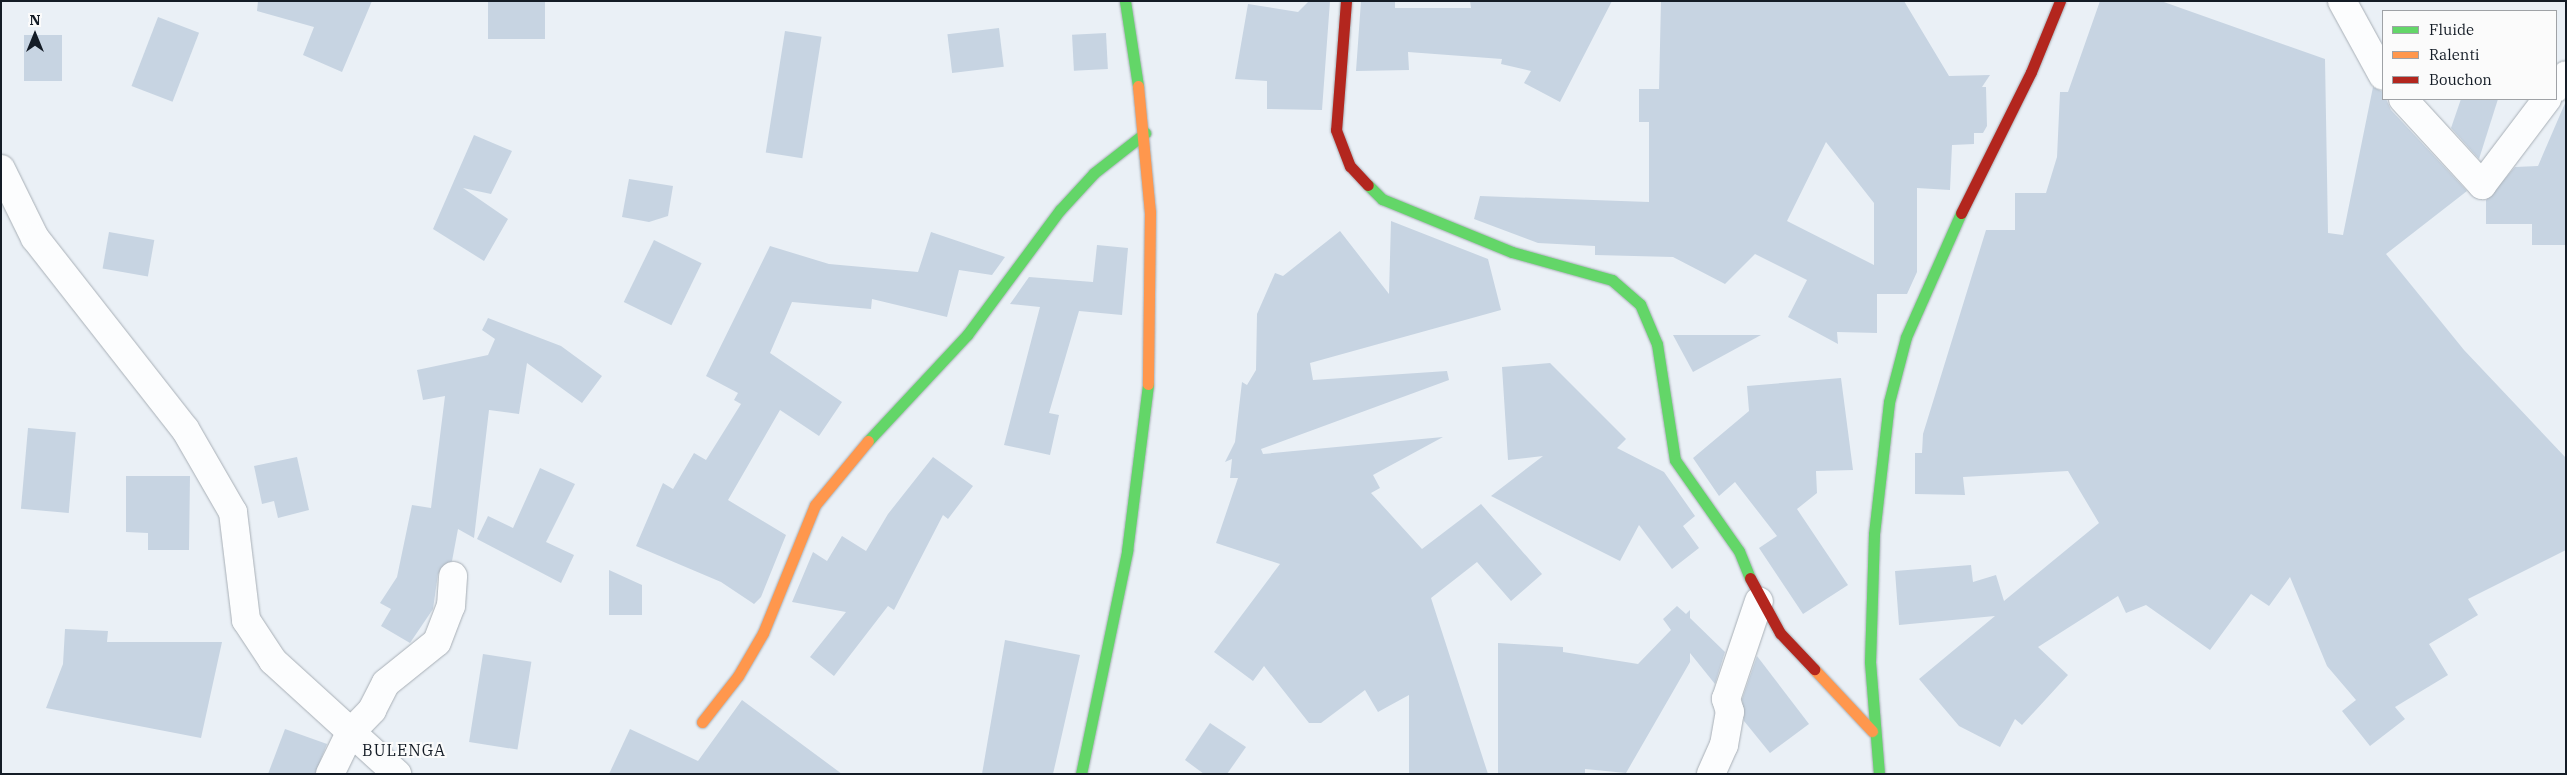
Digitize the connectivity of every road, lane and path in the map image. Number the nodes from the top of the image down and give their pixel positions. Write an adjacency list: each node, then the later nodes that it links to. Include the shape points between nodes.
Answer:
1 (1125, 1): 10 (street)
2 (1346, 1): 13 (street, via 1336,130 1350,166 1382,199 1512,252 1612,280 1640,304 1657,344 1675,460 1739,552)
3 (2060, 1): 15 (street, via 2031,72 1946,243 1901,356 1890,402 1874,534)
4 (2342, 1): 5 (street)
5 (2382, 74)
6 (2566, 75): 7 (street)
7 (2557, 87)
8 (2404, 100): 9 (street, via 2482,185)
9 (2546, 100)
10 (1146, 133): 14 (street, via 1094,173 1060,210 967,335 884,422 815,505 763,633 738,676); 19 (street, via 1150,212 1149,379 1127,551)
11 (1, 169): 16 (street, via 36,238 185,429 233,512 246,620 273,661)
12 (453, 576): 16 (street, via 451,606 437,642 386,683 372,710)
13 (1760, 601): 15 (street, via 1780,633); 20 (street, via 1726,699 1729,720)
14 (702, 722)
15 (1872, 731): 21 (street)
16 (350, 733): 17 (street); 18 (street)
17 (330, 774)
18 (397, 774)
19 (1081, 774)
20 (1711, 774)
21 (1879, 774)

